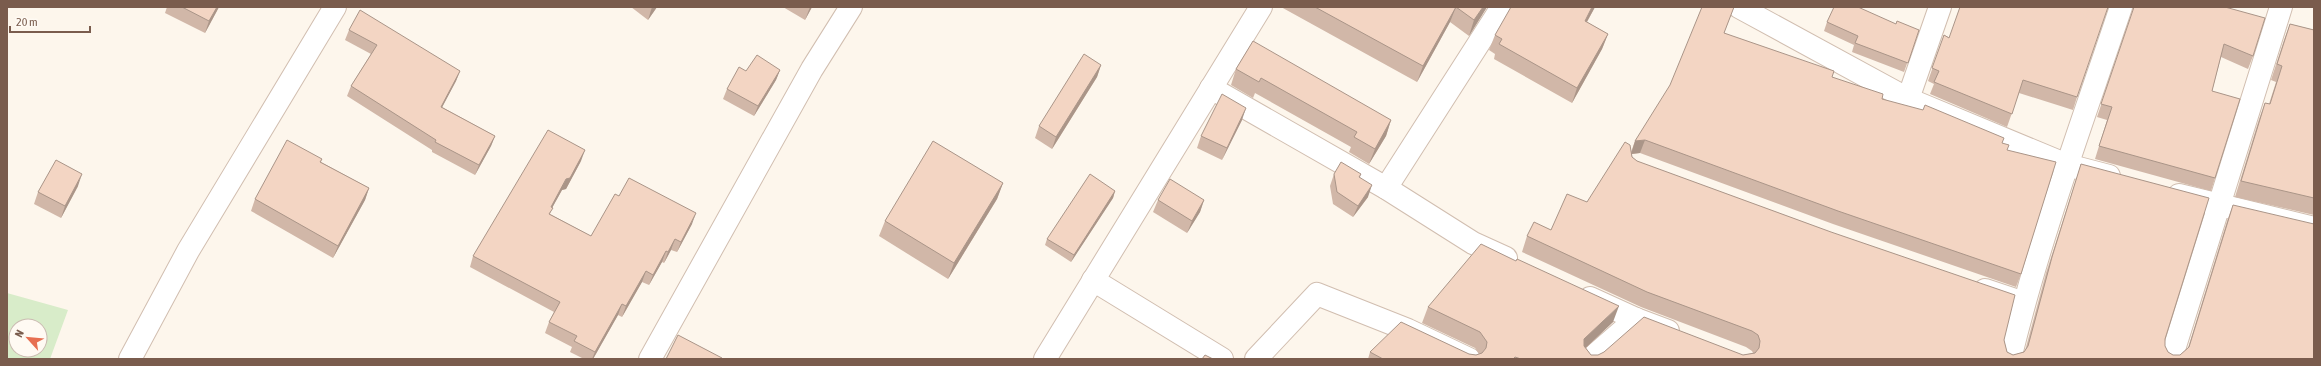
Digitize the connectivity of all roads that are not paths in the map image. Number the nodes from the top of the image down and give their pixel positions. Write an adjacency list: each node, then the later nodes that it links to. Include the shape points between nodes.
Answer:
1 (335, 7): 26 (street, via 188,251)
2 (851, 7): 27 (street, via 812,69)
3 (1261, 7): 11 (street)
4 (1502, 7): 15 (street)
5 (1940, 7): 12 (street)
6 (2121, 7): 13 (street)
7 (1743, 8): 12 (street)
8 (2279, 14): 9 (street); 10 (street); 17 (street)
9 (2256, 16)
10 (2299, 28)
11 (1211, 88): 15 (street); 20 (street)
12 (1908, 99): 13 (street)
13 (2067, 165): 14 (street); 23 (street)
14 (2129, 181)
15 (1386, 188): 19 (street, via 1473,243)
16 (2159, 189): 17 (street)
17 (2220, 206): 18 (street); 34 (street)
18 (2314, 228)
19 (1523, 266)
20 (1093, 280): 28 (street); 29 (street)
21 (1964, 283): 23 (street)
22 (1572, 290): 24 (street)
23 (2024, 303): 33 (street)
24 (1636, 320): 25 (street); 32 (street)
25 (1686, 338)
26 (130, 359)
27 (650, 359)
28 (1044, 359)
29 (1222, 359)
30 (1256, 359): 31 (street, via 1318,294 1408,330)
31 (1469, 359)
32 (1590, 359)
33 (2010, 359)
34 (2171, 359)

